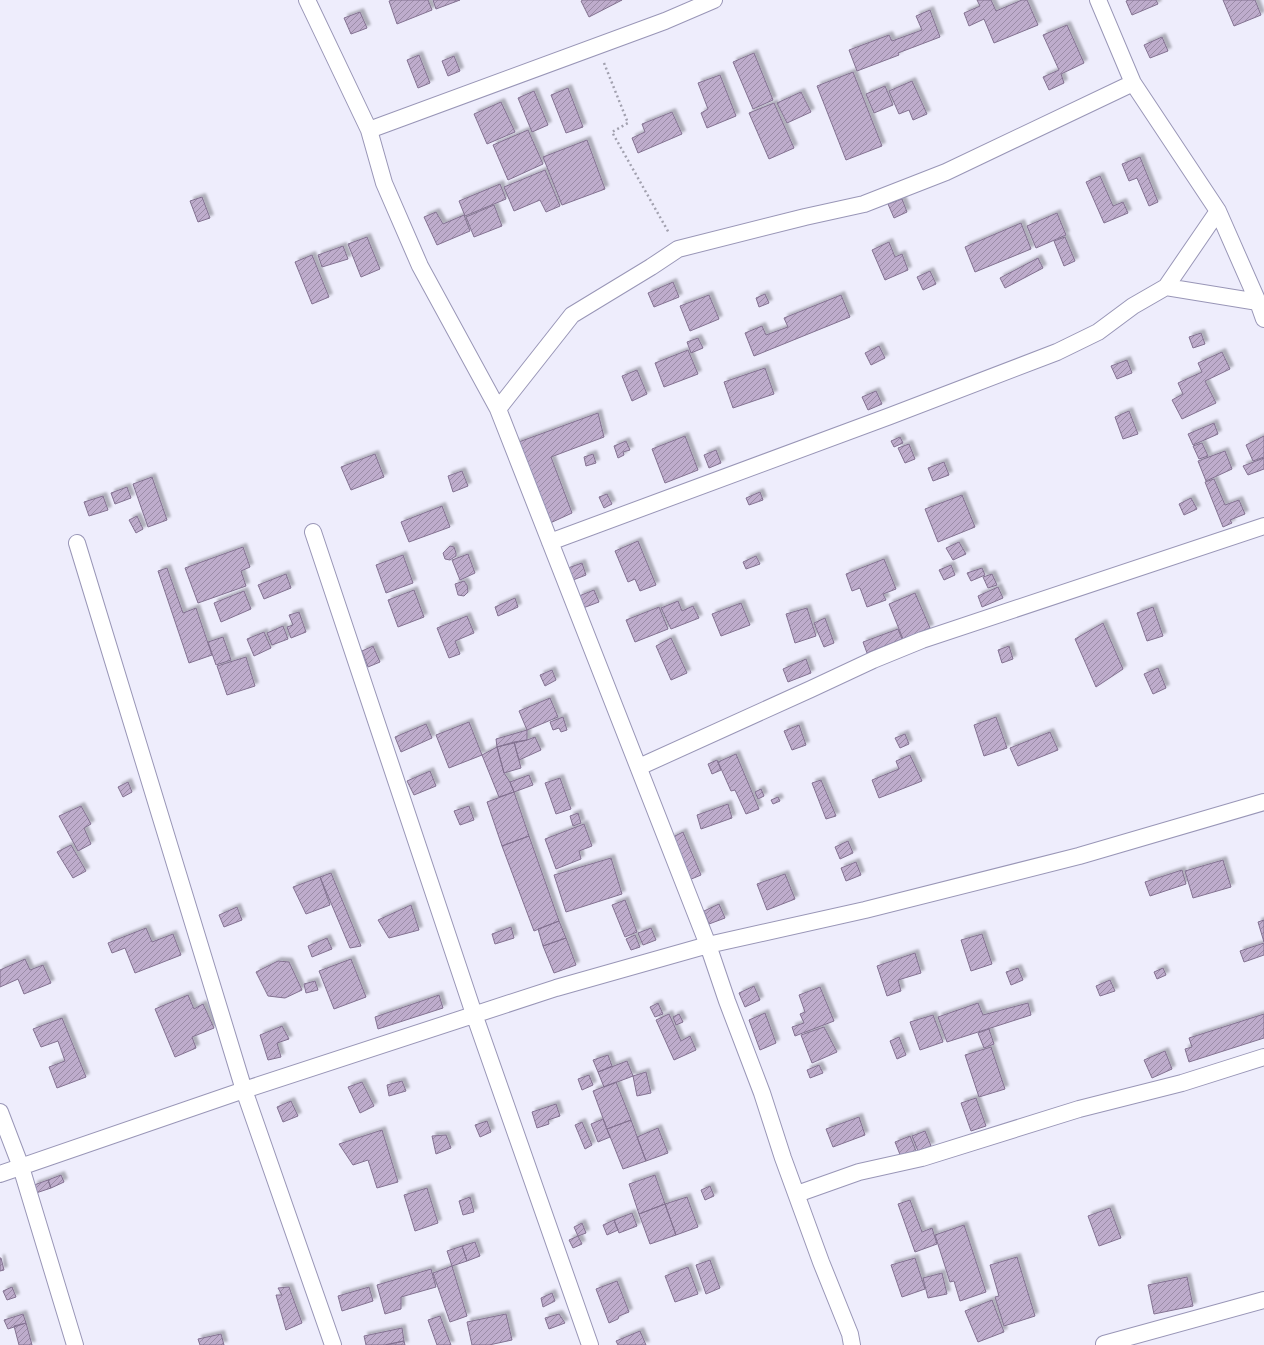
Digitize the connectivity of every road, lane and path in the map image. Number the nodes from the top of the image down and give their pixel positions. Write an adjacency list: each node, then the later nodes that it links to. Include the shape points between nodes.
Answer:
1 (307, 0): 6 (street)
2 (714, 0): 4 (street)
3 (1098, 0): 5 (street)
4 (598, 45): 6 (street); 8 (path, via 628,123 612,132)
5 (1133, 83): 7 (street); 8 (street, via 946,172 864,204)
6 (369, 130): 12 (street, via 384,183 420,266)
7 (1218, 211): 9 (street); 10 (street)
8 (678, 249): 12 (street, via 572,315)
9 (1166, 287): 10 (street); 15 (street, via 1133,306 1098,332 1056,352)
10 (1258, 302): 11 (street)
11 (1264, 319)
12 (498, 409): 15 (street)
13 (1264, 526): 17 (street, via 922,640)
14 (313, 532): 20 (street)
15 (550, 542): 17 (street)
16 (78, 543): 22 (street)
17 (638, 767): 19 (street)
18 (1264, 802): 19 (street, via 984,881)
19 (708, 944): 20 (street); 26 (street)
20 (474, 1014): 22 (street); 30 (street)
21 (1264, 1057): 26 (street, via 1182,1083 1079,1109 922,1158 859,1172)
22 (244, 1090): 24 (street); 29 (street)
23 (0, 1112): 24 (street)
24 (21, 1167): 25 (street); 28 (street)
25 (0, 1174)
26 (797, 1194): 31 (street)
27 (1264, 1300): 32 (street)
28 (75, 1345)
29 (333, 1345)
30 (590, 1345)
31 (852, 1345)
32 (1103, 1345)

